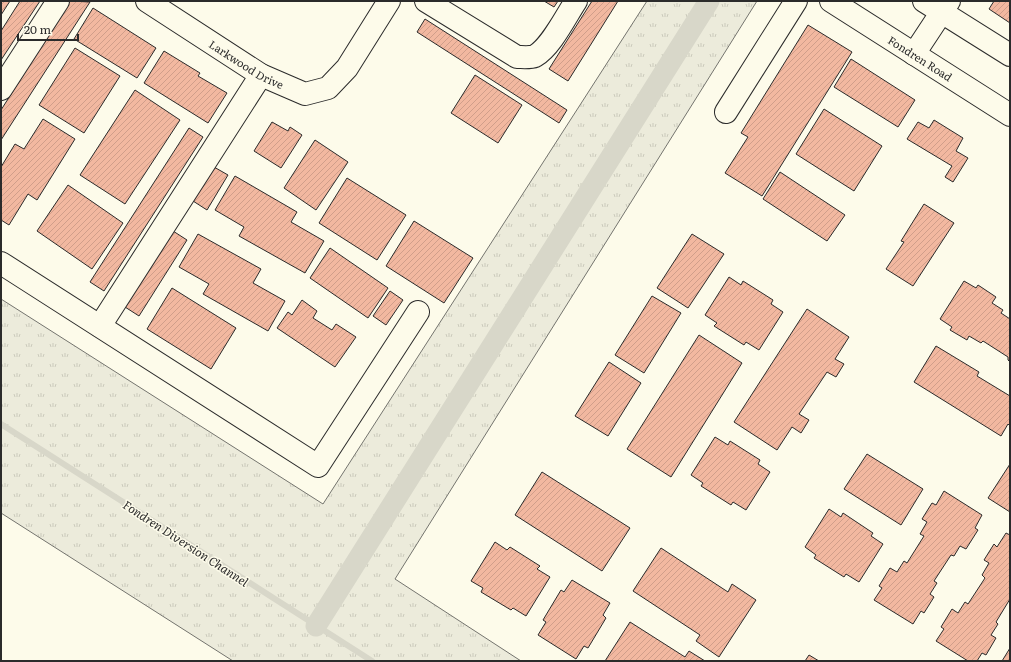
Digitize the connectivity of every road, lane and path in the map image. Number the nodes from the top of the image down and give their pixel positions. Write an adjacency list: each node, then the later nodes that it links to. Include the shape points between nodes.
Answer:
1 (58, 1): 12 (street)
2 (147, 1): 11 (street, Larkwood Drive)
3 (389, 1): 11 (street, Larkwood Drive, via 347,68 328,88 305,94)
4 (426, 1): 5 (street, via 517,57 524,58 534,56 546,48)
5 (576, 1)
6 (796, 1): 13 (street)
7 (831, 1): 9 (street, Fondren Road)
8 (938, 5): 9 (street); 10 (street)
9 (914, 54): 14 (street, Fondren Road)
10 (1010, 55)
11 (261, 75): 17 (street)
12 (1, 89)
13 (726, 112)
14 (1010, 115)
15 (1, 263): 17 (street)
16 (418, 312): 17 (street, via 318,466)
17 (100, 326)

